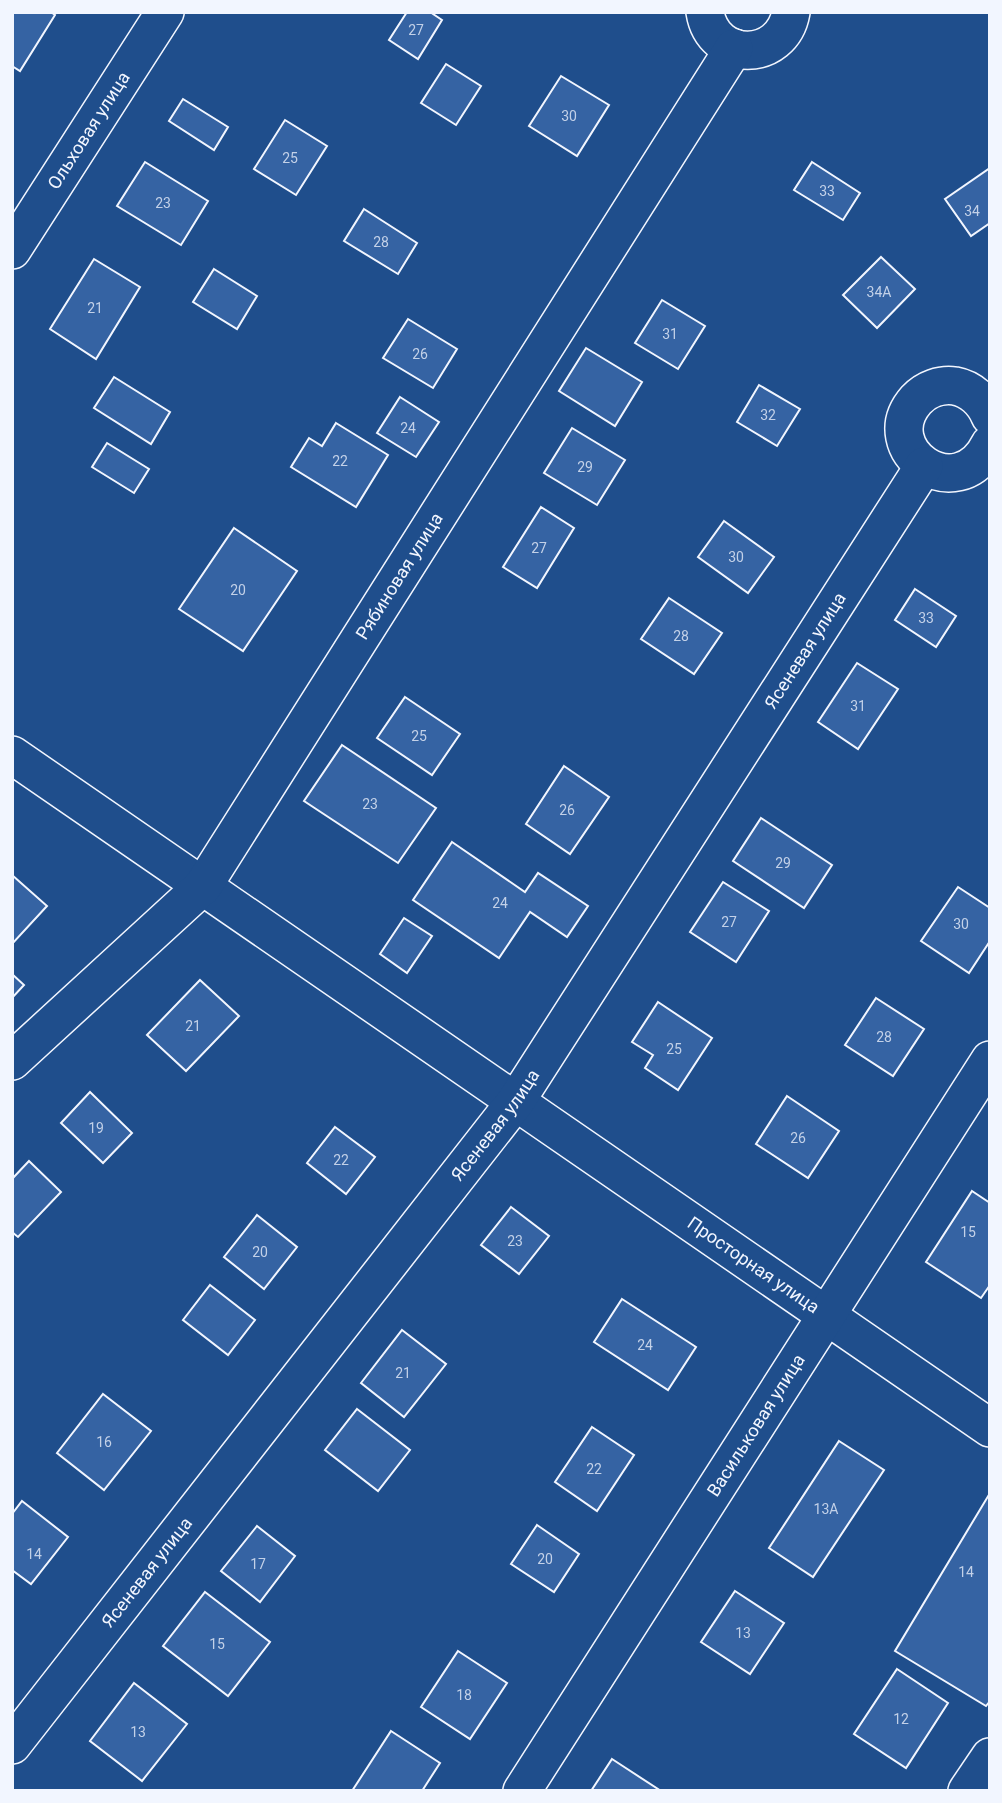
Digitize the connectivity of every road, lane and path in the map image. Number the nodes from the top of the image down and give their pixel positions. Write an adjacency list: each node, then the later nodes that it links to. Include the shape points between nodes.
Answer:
1 (166, 12): 5 (street, Ольховая улица)
2 (705, 12): 4 (street, via 715,36)
3 (791, 12): 4 (street, via 785,32 777,40 757,50)
4 (734, 48): 10 (street, Рябиновая улица)
5 (12, 250)
6 (990, 416): 8 (street, via 981,401 963,388 940,386 919,396 907,415 905,438)
7 (990, 444): 8 (street, via 977,462 957,473)
8 (924, 466): 13 (street, Ясеневая улица)
9 (12, 755): 10 (street, Просторная улица)
10 (203, 886): 12 (street, Рябиновая улица); 13 (street, Просторная улица)
11 (990, 1060): 14 (street, Васильковая улица)
12 (12, 1061)
13 (516, 1101): 14 (street, Просторная улица); 16 (street, Ясеневая улица)
14 (827, 1315): 15 (street, Просторная улица); 18 (street, Васильковая улица)
15 (990, 1427)
16 (12, 1745)
17 (990, 1757): 19 (street)
18 (522, 1791)
19 (967, 1791)

